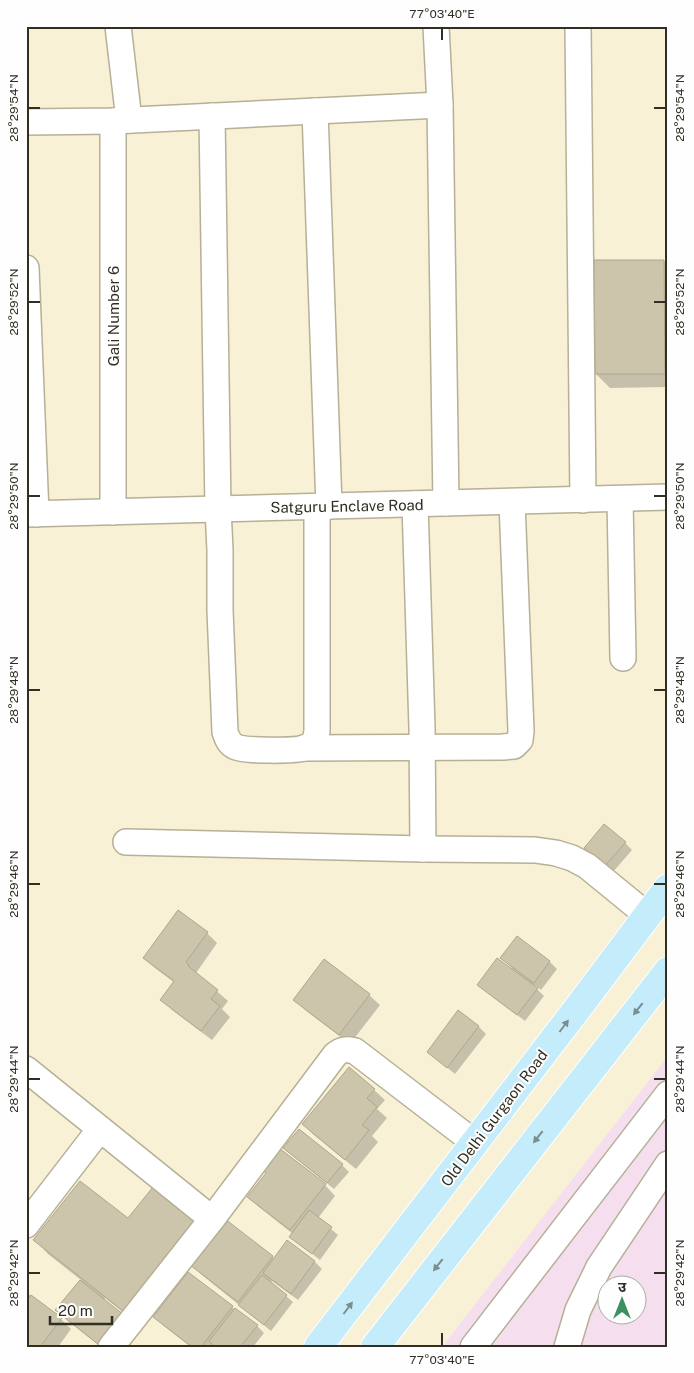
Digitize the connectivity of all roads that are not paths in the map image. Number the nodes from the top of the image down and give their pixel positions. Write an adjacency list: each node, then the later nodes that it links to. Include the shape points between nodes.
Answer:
1 (118, 26): 7 (street, Gali Number 6)
2 (436, 26): 4 (street)
3 (578, 26): 12 (street)
4 (440, 105): 5 (street); 15 (street)
5 (315, 111): 6 (street); 16 (street)
6 (212, 116): 7 (street); 17 (street)
7 (121, 120): 8 (street); 18 (street, Gali Number 6)
8 (26, 122)
9 (26, 268): 19 (street)
10 (668, 497): 11 (street, Satguru Enclave Road)
11 (620, 499): 12 (street, Satguru Enclave Road); 20 (street)
12 (582, 500): 13 (street, Satguru Enclave Road)
13 (512, 502): 15 (street, Satguru Enclave Road); 21 (street, via 520,740 514,746)
14 (414, 504): 15 (street, Satguru Enclave Road); 16 (street, Satguru Enclave Road); 21 (street)
15 (446, 504)
16 (323, 506): 17 (street, Satguru Enclave Road); 22 (street, via 317,731 315,742)
17 (218, 509): 18 (street, Satguru Enclave Road); 22 (street, via 225,732 229,742 236,747)
18 (113, 512): 19 (street, Satguru Enclave Road)
19 (31, 514)
20 (623, 658)
21 (422, 747): 22 (street); 24 (street)
22 (304, 748)
23 (126, 842): 24 (street)
24 (424, 849): 26 (street, via 535,850 564,855 587,866)
25 (668, 888): 26 (main road, Old Delhi Gurgaon Road)
26 (647, 915): 31 (main road, Old Delhi Gurgaon Road, one-way to 26)
27 (668, 971): 37 (main road, one-way to 37)
28 (26, 1069): 30 (street)
29 (668, 1094): 38 (street)
30 (100, 1129): 33 (street); 34 (street)
31 (475, 1142): 33 (street, via 355,1051 340,1051); 36 (main road, Old Delhi Gurgaon Road, one-way to 31)
32 (668, 1164): 39 (street, via 599,1267 578,1310)
33 (212, 1220): 35 (street)
34 (26, 1225)
35 (111, 1347)
36 (318, 1347)
37 (374, 1347)
38 (474, 1347)
39 (567, 1347)

